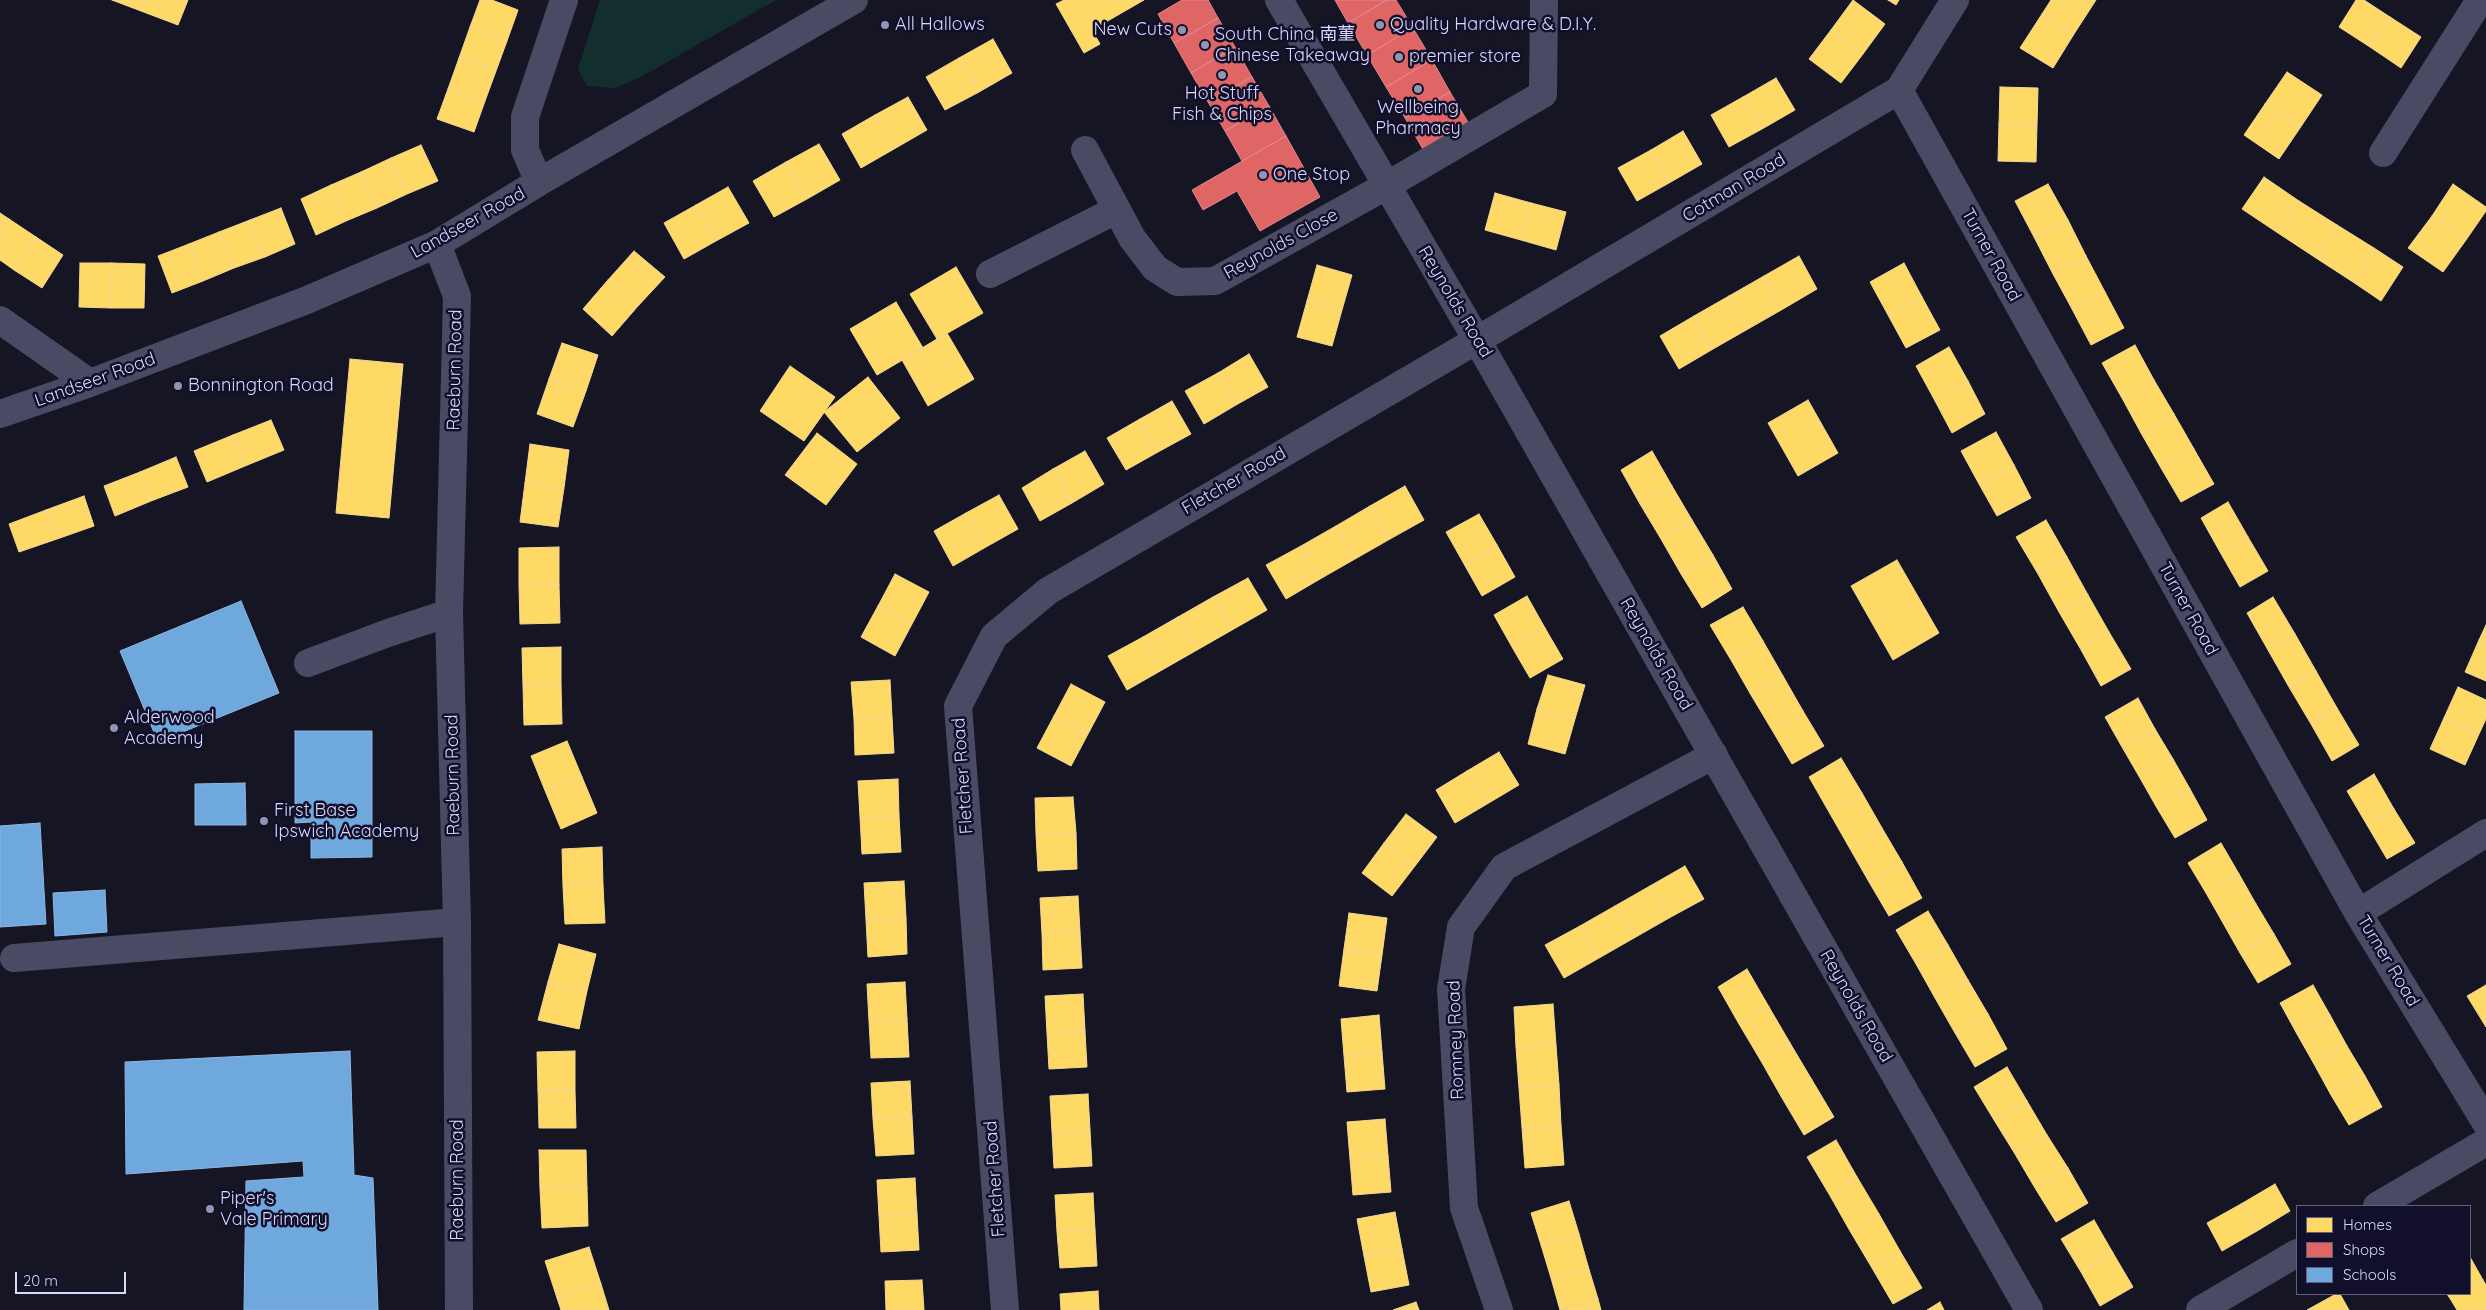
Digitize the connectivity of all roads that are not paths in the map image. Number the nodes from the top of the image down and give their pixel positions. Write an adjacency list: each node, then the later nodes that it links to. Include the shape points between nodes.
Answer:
1 (564, 0): 10 (street, via 525,117 526,150)
2 (854, 0): 10 (street, Landseer Road)
3 (1279, 0): 11 (street, Reynolds Road)
4 (1544, 0): 11 (street, Reynolds Close, via 1543,94)
5 (1955, 0): 7 (street, Cotman Road)
6 (2480, 0): 9 (street)
7 (1898, 90): 16 (street, Cotman Road); 23 (street, Turner Road)
8 (1085, 150): 12 (street, Reynolds Close)
9 (2383, 153)
10 (539, 182): 13 (street, Landseer Road)
11 (1386, 186): 12 (street, Reynolds Close, via 1215,281 1177,282 1155,268); 16 (street, Reynolds Road)
12 (1116, 210): 14 (street)
13 (437, 244): 17 (street, Landseer Road, via 306,300); 19 (street, Raeburn Road, via 456,296)
14 (990, 274)
15 (0, 320): 17 (street)
16 (1477, 340): 21 (street, Reynolds Road); 31 (street, Fletcher Road, via 1048,591 994,636 958,706)
17 (90, 383): 18 (street, Landseer Road)
18 (0, 414)
19 (449, 613): 20 (street); 24 (street, Raeburn Road)
20 (308, 663)
21 (1714, 755): 32 (street, Romney Road, via 1504,867 1461,927 1451,989 1464,1208); 33 (street, Reynolds Road)
22 (2486, 833): 23 (street)
23 (2358, 914): 26 (street, Turner Road)
24 (457, 922): 25 (street); 30 (street, Raeburn Road)
25 (14, 958)
26 (2486, 1123)
27 (2486, 1142): 28 (street)
28 (2379, 1205)
29 (2296, 1254): 34 (street)
30 (459, 1310)
31 (1005, 1310)
32 (1499, 1310)
33 (2029, 1310)
34 (2200, 1310)

